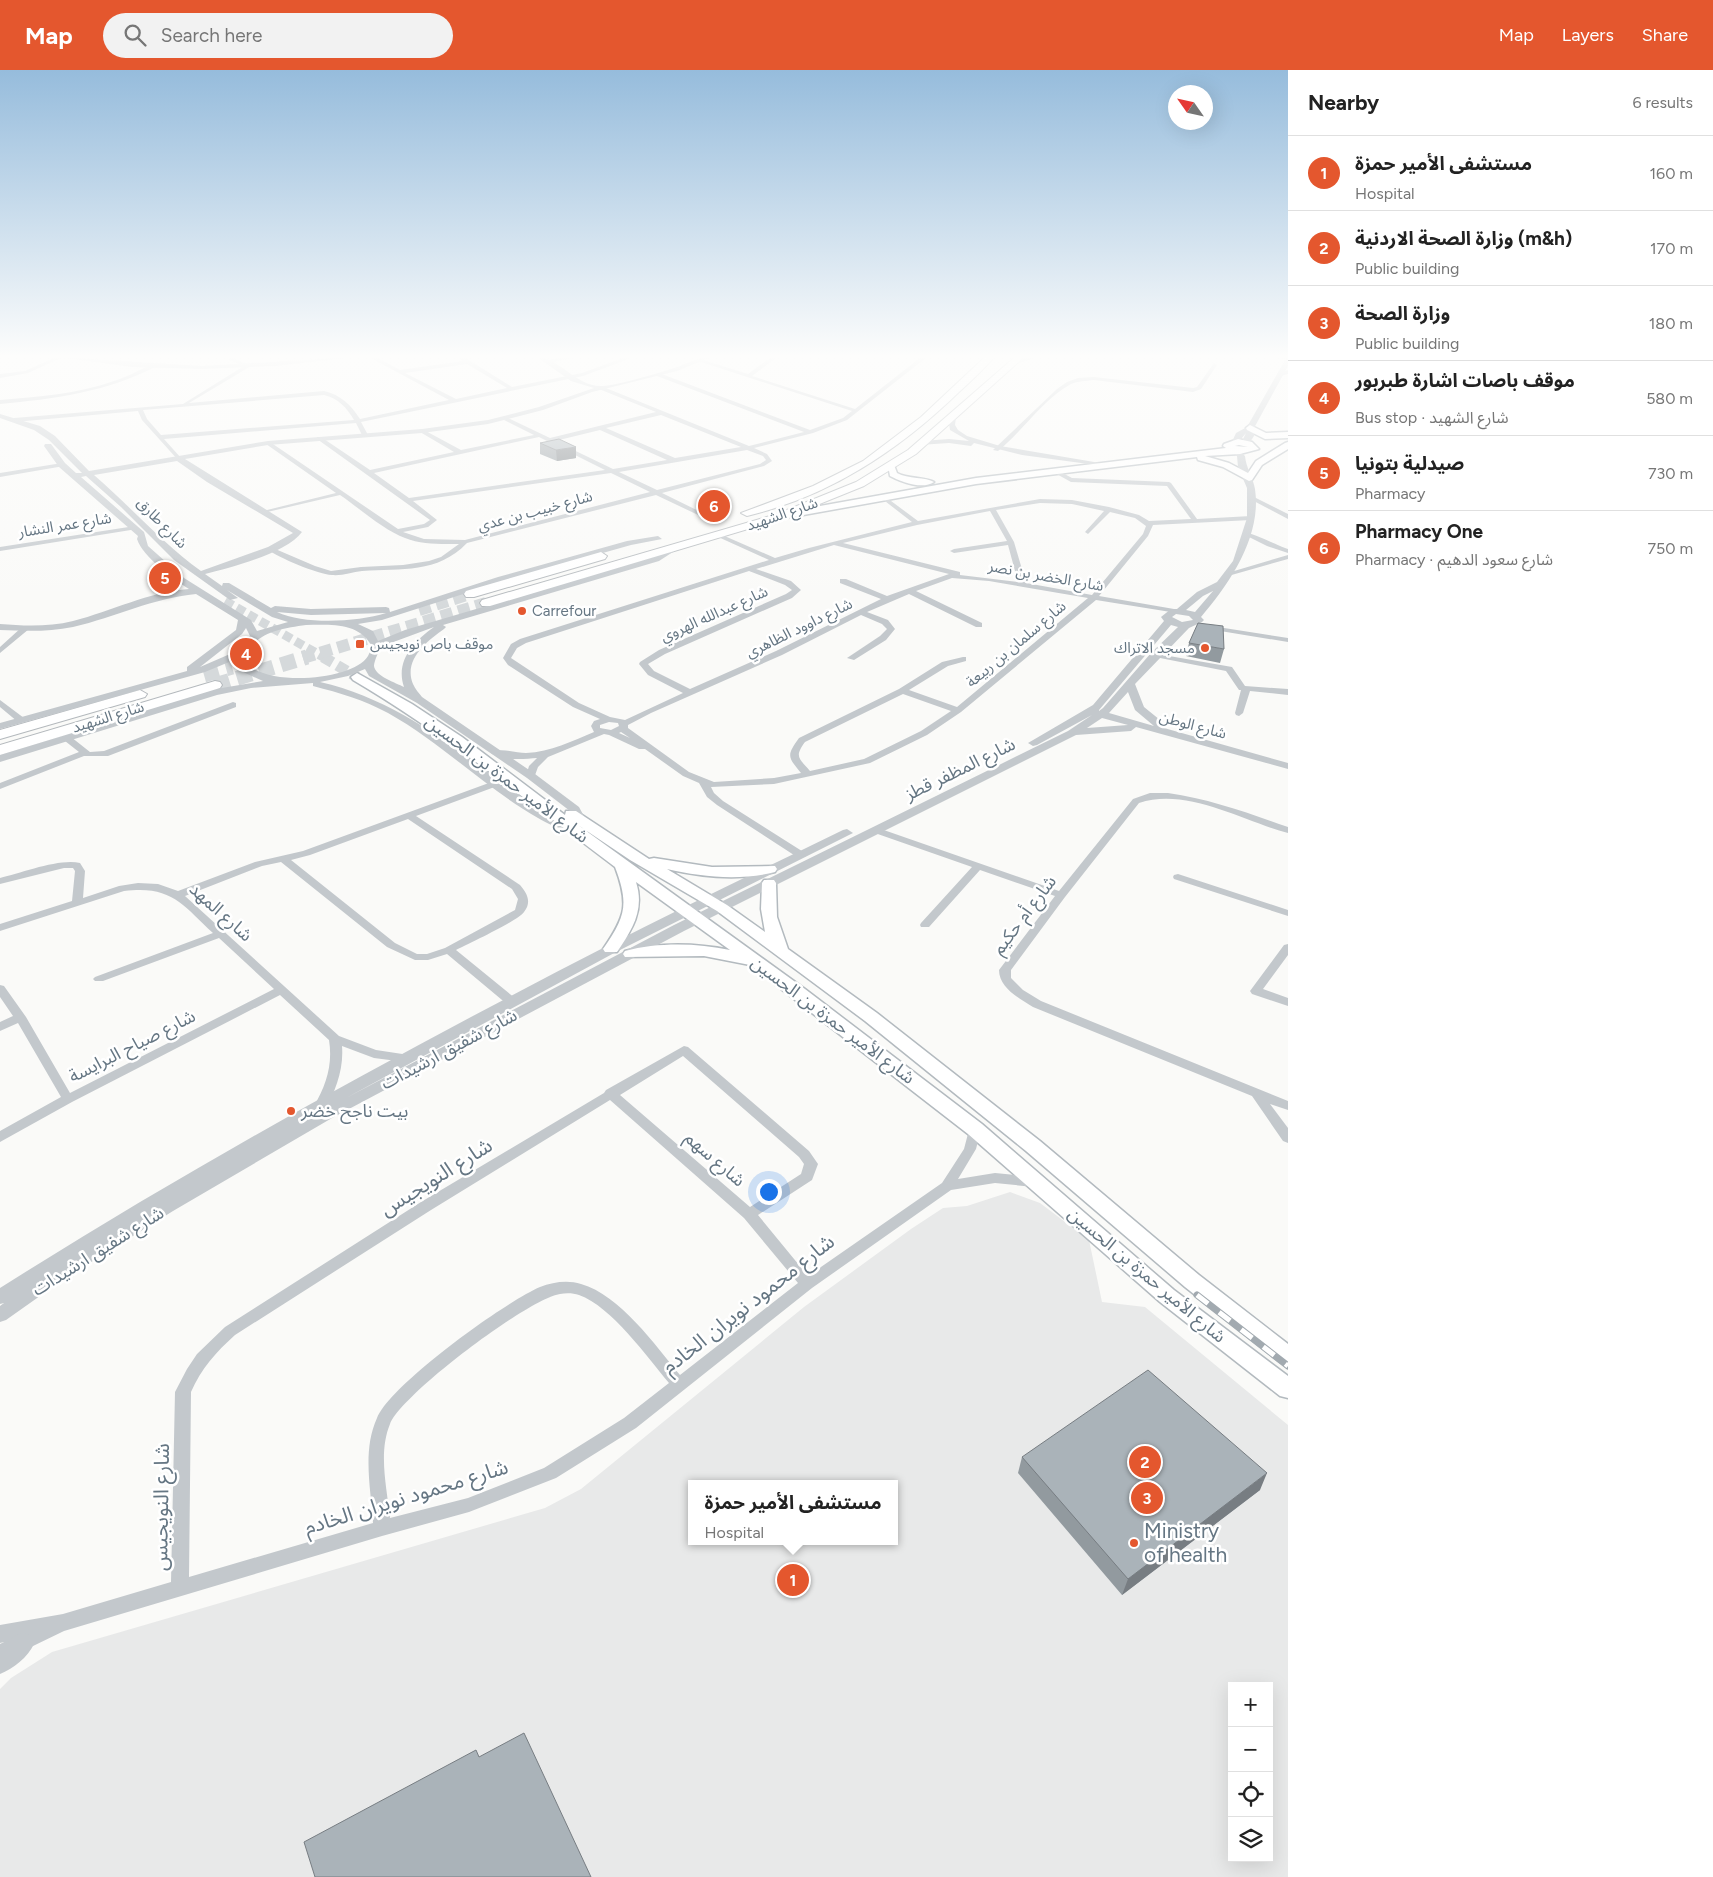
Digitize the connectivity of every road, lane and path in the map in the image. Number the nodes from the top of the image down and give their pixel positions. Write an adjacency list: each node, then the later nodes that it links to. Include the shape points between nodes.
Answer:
1 (44, 441): 32 (street, شارع طارق)
2 (55, 441): 33 (street, شارع طارق)
3 (165, 441): 29 (street)
4 (285, 441): 19 (street)
5 (324, 441): 39 (street)
6 (440, 441): 27 (street)
7 (513, 441): 27 (street)
8 (553, 441): 37 (street)
9 (631, 441): 30 (street)
10 (731, 441): 23 (street, شارع خبيب بن عدي)
11 (774, 441): 23 (street)
12 (895, 441): 57 (highway, شارع الشهيد, via 871,460 812,490)
13 (979, 441): 24 (street)
14 (1008, 441): 24 (street)
15 (1012, 441): 26 (street)
16 (1236, 441): 25 (street)
17 (1251, 441): 22 (street)
18 (1270, 441): 22 (main road)
19 (268, 443): 29 (street); 46 (street, شارع خبيب بن عدي)
20 (922, 443): 24 (street, via 957,442); 34 (highway, شارع الشهيد)
21 (1288, 444): 22 (main road); 42 (main road)
22 (1251, 446): 25 (main road); 42 (street)
23 (748, 448): 30 (street); 47 (street, شارع خبيب بن عدي, via 765,455 769,461)
24 (998, 448): 26 (street); 36 (street, via 1037,459 1045,463)
25 (1233, 448): 28 (main road); 42 (street, via 1241,456)
26 (1016, 451): 31 (street)
27 (461, 453): 39 (street)
28 (1183, 454): 31 (main road); 38 (main road); 42 (main road, via 1220,462)
29 (178, 458): 35 (street); 45 (street, via 113,472); 53 (street)
30 (673, 460): 37 (street)
31 (1096, 463): 36 (main road)
32 (62, 464): 41 (street); 43 (street, شارع طارق)
33 (77, 465): 35 (street); 40 (street, شارع طارق)
34 (891, 467): 44 (main road, via 897,477 919,482); 54 (highway, شارع الشهيد, via 860,484)
35 (117, 468): 40 (street)
36 (1044, 468): 44 (main road)
37 (611, 471): 47 (street); 50 (street)
38 (1055, 471): 44 (main road); 58 (street, via 1071,480 1169,484)
39 (370, 472): 50 (street)
40 (86, 474): 43 (street); 45 (street, شارع طارق)
41 (0, 475)
42 (1247, 475): 49 (street)
43 (75, 476): 63 (street, شارع طارق)
44 (973, 479): 48 (main road)
45 (96, 482): 63 (street, شارع طارق, via 124,505)
46 (342, 492): 53 (street); 62 (street, شارع خبيب بن عدي)
47 (655, 493): 57 (street); 68 (street, شارع خبيب بن عدي)
48 (883, 497): 54 (main road); 60 (street)
49 (1252, 498): 55 (street); 56 (street)
50 (409, 500): 62 (street, via 434,522)
51 (992, 509): 52 (street, via 1057,501); 60 (street); 69 (street)
52 (1109, 509): 59 (street); 64 (street)
53 (266, 512): 73 (street, via 298,532 298,535)
54 (781, 516): 66 (highway, شارع الشهيد)
55 (1251, 518): 58 (street); 65 (street)
56 (1288, 518)
57 (726, 519): 61 (highway, شارع الشهيد)
58 (1195, 520): 59 (street)
59 (1149, 522): 90 (street, شارع سلمان بن ربيعة, via 1146,535)
60 (917, 523): 70 (street)
61 (700, 527)
62 (396, 530): 68 (street, شارع خبيب بن عدي, via 417,540)
63 (143, 532): 72 (street, شارع عمر النشار); 79 (street, via 166,538); 82 (street, via 141,540 144,546); 92 (street, شارع طارق, via 187,575)
64 (1088, 532)
65 (1247, 534): 75 (street); 80 (street, via 1237,561)
66 (718, 535): 71 (highway, شارع الشهيد); 77 (street)
67 (662, 538): 88 (highway); 95 (street, via 630,543)
68 (465, 542): 73 (street, via 450,557 434,562 387,570 334,573)
69 (1011, 542): 74 (street); 85 (street)
70 (835, 543): 77 (street, شارع سلمان بن ربيعة); 81 (street, شارع سلمان بن ربيعة)
71 (673, 548): 93 (highway, شارع الشهيد); 100 (street, via 656,559)
72 (0, 549)
73 (271, 549): 79 (street)
74 (954, 551)
75 (1288, 551)
76 (1288, 557): 80 (street)
77 (774, 560): 78 (street, شارع سلمان بن ربيعة)
78 (747, 568): 124 (street, شارع عبدالله الهروي, via 788,583 797,590 662,652 643,664 651,674); 128 (street, شارع سلمان بن ربيعة, via 538,635 514,646 507,658 511,663)
79 (205, 571): 94 (street)
80 (1228, 574): 84 (street)
81 (964, 576): 85 (street, شارع الخضر بن نصر); 86 (street, شارع داوود الظاهري, via 940,579)
82 (181, 580): 87 (street); 89 (street)
83 (842, 581): 91 (street)
84 (1220, 584): 97 (street, شارع المظفر قطز, via 1200,594); 98 (street, via 1214,598)
85 (1023, 585): 90 (street, شارع الخضر بن نصر)
86 (908, 590): 91 (street, شارع داوود الظاهري); 104 (street)
87 (196, 591): 89 (street); 99 (street)
88 (470, 594)
89 (156, 596): 106 (street, via 71,625)
90 (1093, 598): 97 (street, شارع الخضر بن نصر); 129 (street, شارع سلمان بن ربيعة)
91 (888, 599): 96 (street, شارع داوود الظاهري)
92 (229, 600)
93 (486, 604)
94 (262, 607): 95 (street, via 311,612); 99 (street, via 256,616); 101 (street, via 281,618)
95 (409, 608): 102 (street)
96 (862, 613): 114 (street, via 885,622 891,629 883,638); 124 (street, شارع داوود الظاهري)
97 (1173, 616): 98 (street); 103 (street); 130 (street, شارع المظفر قطز)
98 (1197, 617): 103 (street, شارع المظفر قطز, via 1196,623); 107 (street)
99 (242, 618): 108 (street, via 251,626); 118 (street, via 240,630 204,660)
100 (456, 618): 110 (street, via 399,634); 125 (street, via 418,643 406,662 411,692)
101 (303, 623): 102 (street); 108 (street, via 276,628)
102 (345, 624): 110 (street, via 367,632)
103 (1187, 624): 107 (street); 113 (street, شارع المظفر قطز)
104 (979, 625)
105 (0, 627): 106 (street)
106 (25, 629): 111 (street)
107 (1242, 631): 109 (street)
108 (255, 637): 112 (street)
109 (1288, 640)
110 (376, 645): 116 (street)
111 (0, 651)
112 (239, 654): 118 (street, via 212,667); 119 (street, via 247,671 265,678)
113 (1155, 655): 120 (street, شارع المظفر قطز); 121 (street, via 1229,669 1241,688)
114 (851, 658)
115 (963, 659): 122 (street, via 946,664)
116 (370, 660): 119 (street, via 342,675); 125 (street, via 373,674)
117 (360, 676): 155 (main road, شارع الأمير حمزة بن الحسين)
118 (168, 679): 132 (street)
119 (296, 682): 140 (street, via 225,689); 151 (street, via 339,688 370,698)
120 (1131, 686): 130 (street, شارع المظفر قطز); 135 (street, via 1140,708)
121 (1246, 689): 123 (street); 131 (street)
122 (902, 690): 129 (street); 149 (street, via 802,740 794,751 794,758)
123 (1288, 692)
124 (690, 693): 133 (street, شارع داوود الظاهري)
125 (421, 701): 143 (street)
126 (0, 702): 132 (street)
127 (233, 705): 144 (street, via 113,752)
128 (576, 705): 133 (street, شارع سلمان بن ربيعة); 136 (street, شارع سلمان بن ربيعة)
129 (958, 710): 149 (street, شارع سلمان بن ربيعة, via 889,752 854,765)
130 (1099, 711): 135 (street, شارع الوطن); 138 (street, شارع المظفر قطز); 158 (street, شارع المظفر قطز)
131 (1239, 713)
132 (21, 720): 134 (street)
133 (618, 723): 136 (street); 137 (street); 141 (street, شارع سلمان بن ربيعة)
134 (0, 726)
135 (1156, 727): 138 (street); 147 (street, شارع الوطن); 148 (street, شارع الوطن)
136 (598, 728): 137 (street); 145 (street, via 589,738)
137 (612, 733): 141 (street, شارع سلمان بن ربيعة)
138 (1072, 733): 156 (street, شارع المظفر قطز)
139 (0, 735): 142 (highway, شارع الشهيد, via 210,680)
140 (68, 739): 144 (street); 146 (street)
141 (649, 749): 152 (street, شارع سلمان بن ربيعة)
142 (0, 750)
143 (496, 752): 145 (street, via 519,756); 150 (street)
144 (86, 754): 153 (street)
145 (545, 755): 150 (street, via 534,766)
146 (0, 759)
147 (1288, 761)
148 (1288, 766)
149 (808, 775): 152 (street, شارع سلمان بن ربيعة, via 737,785)
150 (531, 776): 155 (street, via 575,809)
151 (497, 783): 154 (street); 155 (street, via 546,818)
152 (704, 783): 158 (street, via 710,795 720,803)
153 (0, 786)
154 (410, 816): 160 (street); 177 (street, via 523,894 524,902 519,912)
155 (575, 823): 159 (main road, شارع الأمير حمزة بن الحسين); 161 (main road, شارع الأمير حمزة بن الحسين)
156 (875, 830): 162 (street); 163 (street, شارع المظفر قطز)
157 (1288, 830): 167 (street, شارع أم حكيم, via 1182,797 1142,797)
158 (801, 855): 163 (street, شارع المظفر قطز)
159 (635, 857): 163 (main road, via 704,872); 169 (main road, شارع الأمير حمزة بن الحسين)
160 (284, 859): 166 (street, via 260,864); 177 (street, via 404,953 415,958)
161 (619, 863): 171 (main road, شارع الأمير حمزة بن الحسين); 176 (main road, via 631,884 634,900 629,922)
162 (979, 865): 167 (street); 172 (street)
163 (770, 876): 169 (street, شارع المظفر قطز); 178 (main road, via 767,914)
164 (1178, 877): 170 (street)
165 (0, 881): 168 (street, via 76,865 80,871)
166 (178, 895): 168 (street, شارع المهد, via 162,888 140,886); 174 (street, شارع المهد)
167 (1061, 895): 191 (street, شارع أم حكيم, via 1005,970 1004,979 1037,1004)
168 (77, 902): 173 (street, شارع المهد)
169 (716, 904): 171 (street, شارع المظفر قطز); 178 (main road, شارع الأمير حمزة بن الحسين)
170 (1288, 913)
171 (693, 916): 176 (street, شارع شفيق ارشيدات); 179 (street, شارع شفيق ارشيدات); 180 (main road, شارع الأمير حمزة بن الحسين)
172 (926, 925)
173 (0, 928)
174 (220, 934): 181 (street); 183 (street, شارع المهد)
175 (1288, 947): 185 (street, via 1256,991)
176 (610, 949): 184 (street, شارع شفيق ارشيدات)
177 (449, 950): 184 (street)
178 (782, 952): 203 (main road, شارع الأمير حمزة بن الحسين, via 912,1049 1033,1146 1192,1281)
179 (631, 954): 180 (main road, via 689,948 745,960); 194 (street, شارع شفيق ارشيدات)
180 (776, 976): 195 (main road, شارع الأمير حمزة بن الحسين)
181 (99, 979)
182 (0, 988): 186 (street)
183 (281, 990): 188 (street, شارع المهد); 192 (street, شارع صياح البرايسة)
184 (512, 1002): 189 (street, شارع شفيق ارشيدات)
185 (1288, 1002)
186 (20, 1017): 187 (street); 192 (street)
187 (0, 1027)
188 (335, 1039): 189 (street, شارع المهد, via 374,1054); 194 (street, via 336,1072)
189 (405, 1058): 194 (street, شارع شفيق ارشيدات)
190 (610, 1093): 200 (street, شارع سهم); 200 (street, شارع النويجيس, via 684,1050 804,1154 811,1164 807,1177); 207 (street, شارع النويجيس, via 246,1320 205,1352 184,1392)
191 (1256, 1093): 193 (street, شارع أم حكيم); 197 (street)
192 (68, 1099): 196 (street, شارع صياح البرايسة)
193 (1288, 1106)
194 (324, 1110): 202 (street, شارع شفيق ارشيدات)
195 (975, 1129): 198 (main road, شارع الأمير حمزة بن الحسين); 199 (street, شارع محمود نويران الخادم, via 970,1149)
196 (0, 1137)
197 (1288, 1138)
198 (1038, 1183): 199 (street, شارع محمود نويران الخادم, via 995,1178); 205 (main road, شارع الأمير حمزة بن الحسين, via 1167,1296)
199 (947, 1186): 201 (street, شارع محمود نويران الخادم)
200 (749, 1214): 201 (street, شارع سهم)
201 (807, 1284): 204 (street, شارع محمود نويران الخادم)
202 (2, 1310)
203 (1288, 1356)
204 (680, 1385): 206 (street, شارع محمود نويران الخادم, via 630,1423 550,1473 469,1505); 206 (street, via 596,1296 572,1287 532,1297 458,1350 403,1396 385,1417 376,1440)
205 (1288, 1389)
206 (382, 1528): 207 (street, شارع محمود نويران الخادم)
207 (180, 1589): 208 (street, شارع محمود نويران الخادم)
208 (63, 1623): 209 (street, شارع محمود نويران الخادم); 210 (street, شارع محمود نويران الخادم)
209 (0, 1634)
210 (23, 1644): 211 (street, شارع محمود نويران الخادم); 212 (street)
211 (0, 1653)
212 (0, 1663)

